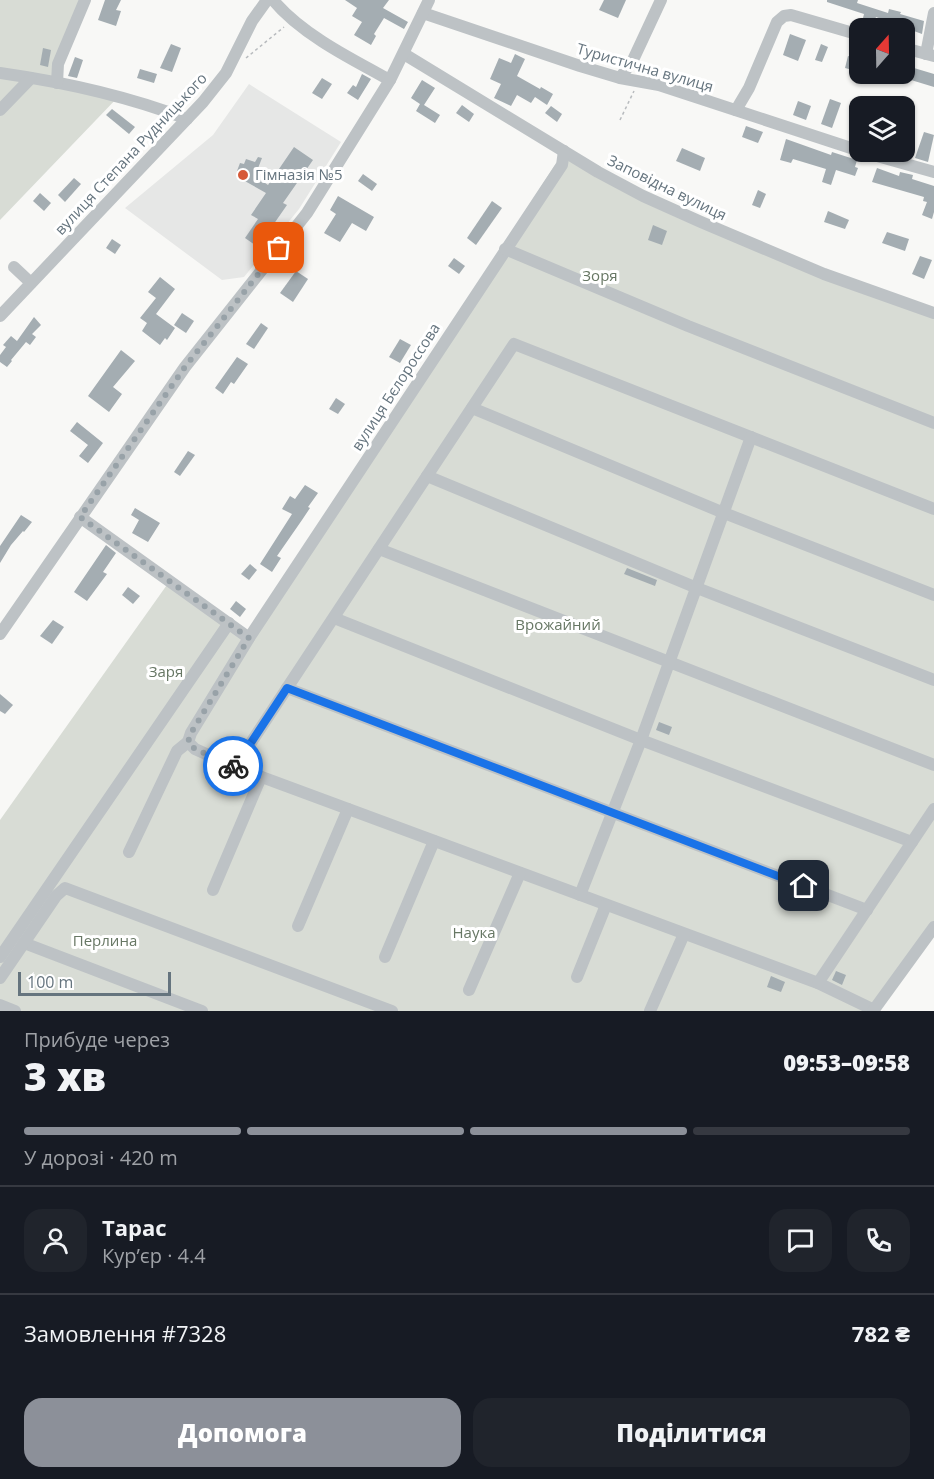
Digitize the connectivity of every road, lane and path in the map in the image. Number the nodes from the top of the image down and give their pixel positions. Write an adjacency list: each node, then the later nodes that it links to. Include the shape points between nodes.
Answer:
1 (85, 0): 19 (street, via 58,64)
2 (267, 0): 13 (street, вулиця Степана Рудницького)
3 (273, 0): 8 (street)
4 (429, 0): 6 (street)
5 (661, 0): 16 (street, via 633,60)
6 (423, 13): 11 (street); 16 (street, Туристична вулиця)
7 (934, 13): 12 (street)
8 (298, 23): 13 (path, via 276,32 252,56); 17 (street)
9 (849, 32): 21 (street, via 784,16 777,22)
10 (915, 51): 12 (street)
11 (404, 54): 17 (street); 25 (street, Заповідна вулиця)
12 (930, 55)
13 (231, 62): 22 (street, вулиця Степана Рудницького, via 203,102)
14 (0, 73): 15 (street)
15 (31, 78): 19 (street); 20 (street)
16 (620, 78): 18 (street, Туристична вулиця)
17 (390, 80): 39 (street, via 307,213 185,367)
18 (639, 81): 21 (street, Туристична вулиця); 23 (path)
19 (57, 83): 22 (street, via 146,103)
20 (0, 110)
21 (736, 110): 24 (street, Туристична вулиця)
22 (186, 118): 30 (street, вулиця Степана Рудницького)
23 (620, 120)
24 (849, 147)
25 (564, 151): 28 (street, вулиця Бєлороссова, via 562,165); 31 (street, Заповідна вулиця, via 644,196 701,222 824,274)
26 (899, 162): 27 (street, Туристична вулиця)
27 (934, 172)
28 (505, 249): 34 (street); 46 (street, вулиця Бєлороссова)
29 (14, 267): 30 (street)
30 (31, 284): 32 (street, вулиця Степана Рудницького)
31 (934, 313)
32 (0, 316)
33 (472, 408): 35 (street, via 514,344); 36 (street); 38 (street)
34 (934, 423)
35 (751, 437): 37 (street); 38 (street)
36 (427, 476): 40 (street); 41 (street)
37 (934, 509)
38 (724, 513): 41 (street); 42 (street)
39 (80, 517): 44 (street); 45 (street)
40 (379, 549): 43 (street); 47 (street)
41 (697, 588): 47 (street); 48 (street)
42 (934, 594)
43 (334, 618): 49 (street); 50 (street)
44 (229, 623): 46 (street); 70 (street)
45 (0, 634)
46 (249, 638): 51 (street, вулиця Бєлороссова)
47 (668, 663): 50 (street); 52 (street)
48 (934, 680)
49 (287, 688): 53 (street); 57 (street)
50 (641, 740): 57 (street); 59 (street)
51 (188, 742): 53 (street); 60 (street, вулиця Бєлороссова, via 177,751)
52 (934, 765)
53 (235, 767): 54 (street)
54 (261, 777): 55 (street); 62 (street)
55 (348, 809): 58 (street); 66 (street)
56 (934, 809): 59 (street)
57 (613, 813): 63 (street); 65 (street)
58 (434, 841): 61 (street); 71 (street)
59 (912, 842): 65 (street)
60 (129, 852)
61 (520, 873): 63 (street); 75 (street)
62 (213, 890)
63 (580, 895): 64 (street)
64 (606, 905): 68 (street); 72 (street)
65 (867, 910): 74 (street)
66 (298, 926)
67 (934, 927): 77 (street)
68 (684, 934): 74 (street); 81 (street)
69 (24, 943): 73 (street); 79 (street); 80 (street, via 65,888)
70 (0, 957)
71 (385, 957)
72 (577, 977)
73 (0, 978)
74 (818, 983): 77 (street)
75 (469, 990)
76 (0, 1005): 78 (street)
77 (873, 1010)
78 (15, 1011)
79 (201, 1011)
80 (392, 1011)
81 (651, 1011)

